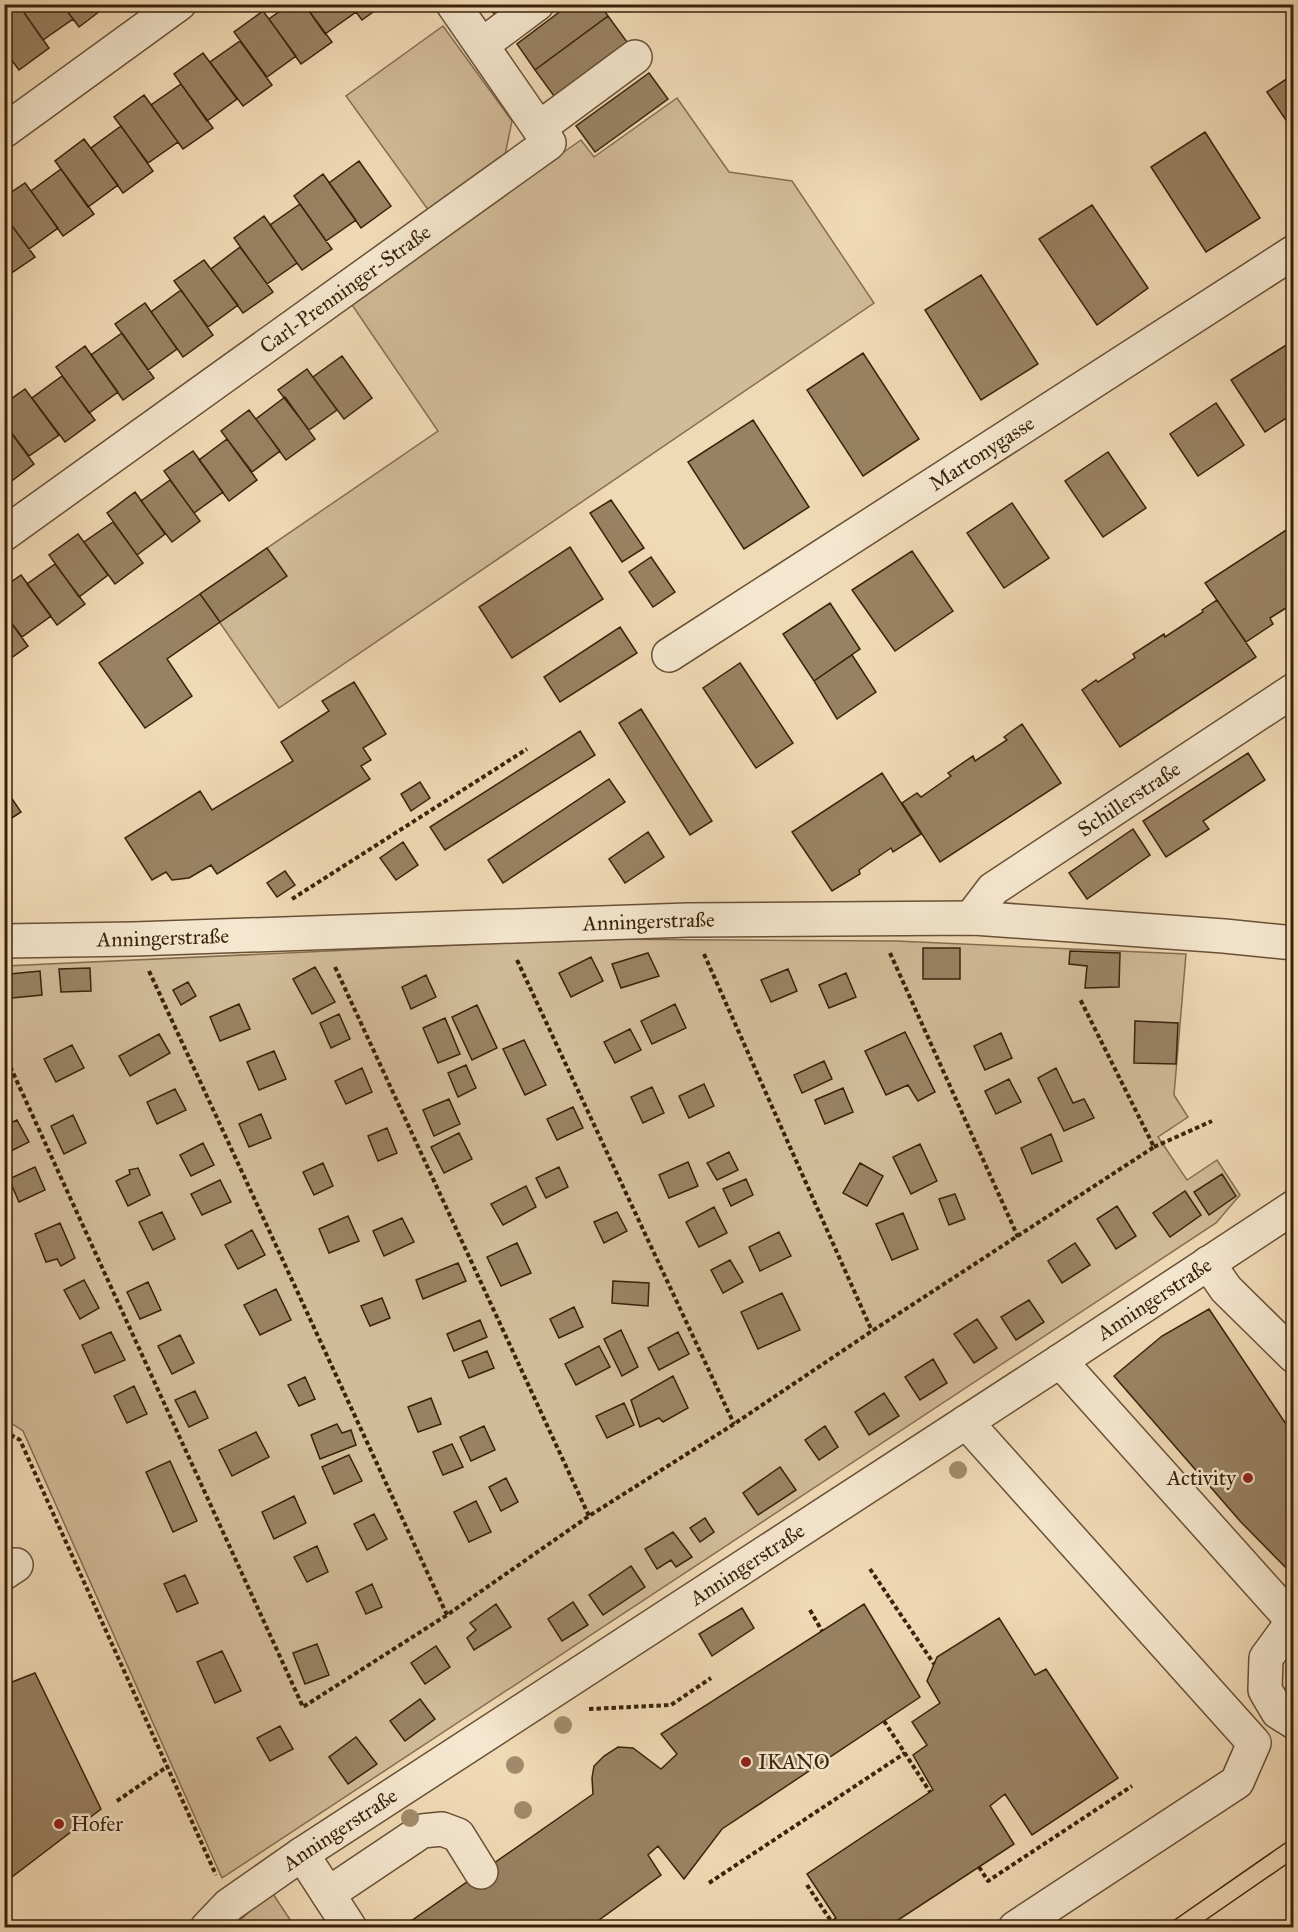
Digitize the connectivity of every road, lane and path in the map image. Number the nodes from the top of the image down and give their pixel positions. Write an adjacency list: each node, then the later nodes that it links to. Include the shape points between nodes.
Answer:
1 (179, 4): 7 (street)
2 (453, 4): 4 (street)
3 (537, 4): 4 (street)
4 (482, 45): 6 (street)
5 (635, 57): 6 (street)
6 (539, 128): 9 (street, Carl-Prenninger-Straße, via 549,143)
7 (4, 131)
8 (1293, 252): 10 (street, Martonygasse)
9 (4, 534)
10 (669, 655)
11 (1293, 690): 15 (street, Schillerstraße, via 993,889)
12 (527, 749): 13 (path)
13 (291, 900)
14 (874, 918): 15 (street, Anningerstraße); 16 (street, Anningerstraße); 27 (path)
15 (974, 918): 21 (street, Anningerstraße)
16 (688, 920): 17 (street, Anningerstraße); 29 (path)
17 (501, 926): 18 (street, Anningerstraße); 33 (path)
18 (319, 932): 19 (street, Anningerstraße); 35 (path)
19 (134, 939): 20 (street, Anningerstraße); 38 (path)
20 (4, 941)
21 (1293, 943)
22 (1080, 999): 25 (path)
23 (4, 1053): 38 (path, via 303,1707)
24 (1212, 1121): 25 (path)
25 (1154, 1147): 27 (path)
26 (1293, 1207): 28 (street, Anningerstraße)
27 (1018, 1237): 29 (path)
28 (1208, 1263): 30 (street, via 1226,1289); 31 (street, Anningerstraße)
29 (872, 1331): 33 (path)
30 (1293, 1356)
31 (1060, 1361): 32 (street, Anningerstraße); 39 (street)
32 (966, 1422): 43 (street, Anningerstraße); 60 (street, via 1254,1743 1237,1782)
33 (734, 1424): 35 (path)
34 (4, 1431): 47 (path, via 20,1440)
35 (589, 1516): 38 (path)
36 (870, 1569): 41 (path)
37 (810, 1610): 40 (path)
38 (447, 1616)
39 (1293, 1621): 45 (street, via 1266,1659 1265,1690 1278,1712)
40 (822, 1631)
41 (934, 1664)
42 (711, 1678): 43 (path, via 671,1705 587,1709)
43 (563, 1684): 51 (street, Anningerstraße)
44 (884, 1721): 46 (path)
45 (1293, 1722)
46 (905, 1753): 49 (path); 54 (path)
47 (168, 1766): 50 (path); 57 (path)
48 (1132, 1786): 52 (path, via 988,1881)
49 (930, 1792)
50 (117, 1801)
51 (302, 1854): 56 (street); 57 (street, Anningerstraße)
52 (979, 1867)
53 (481, 1872): 56 (street, via 458,1835 442,1829 422,1831)
54 (709, 1883)
55 (807, 1885): 58 (path)
56 (328, 1894): 59 (street)
57 (218, 1916)
58 (831, 1921)
59 (350, 1928)
60 (1015, 1928)

